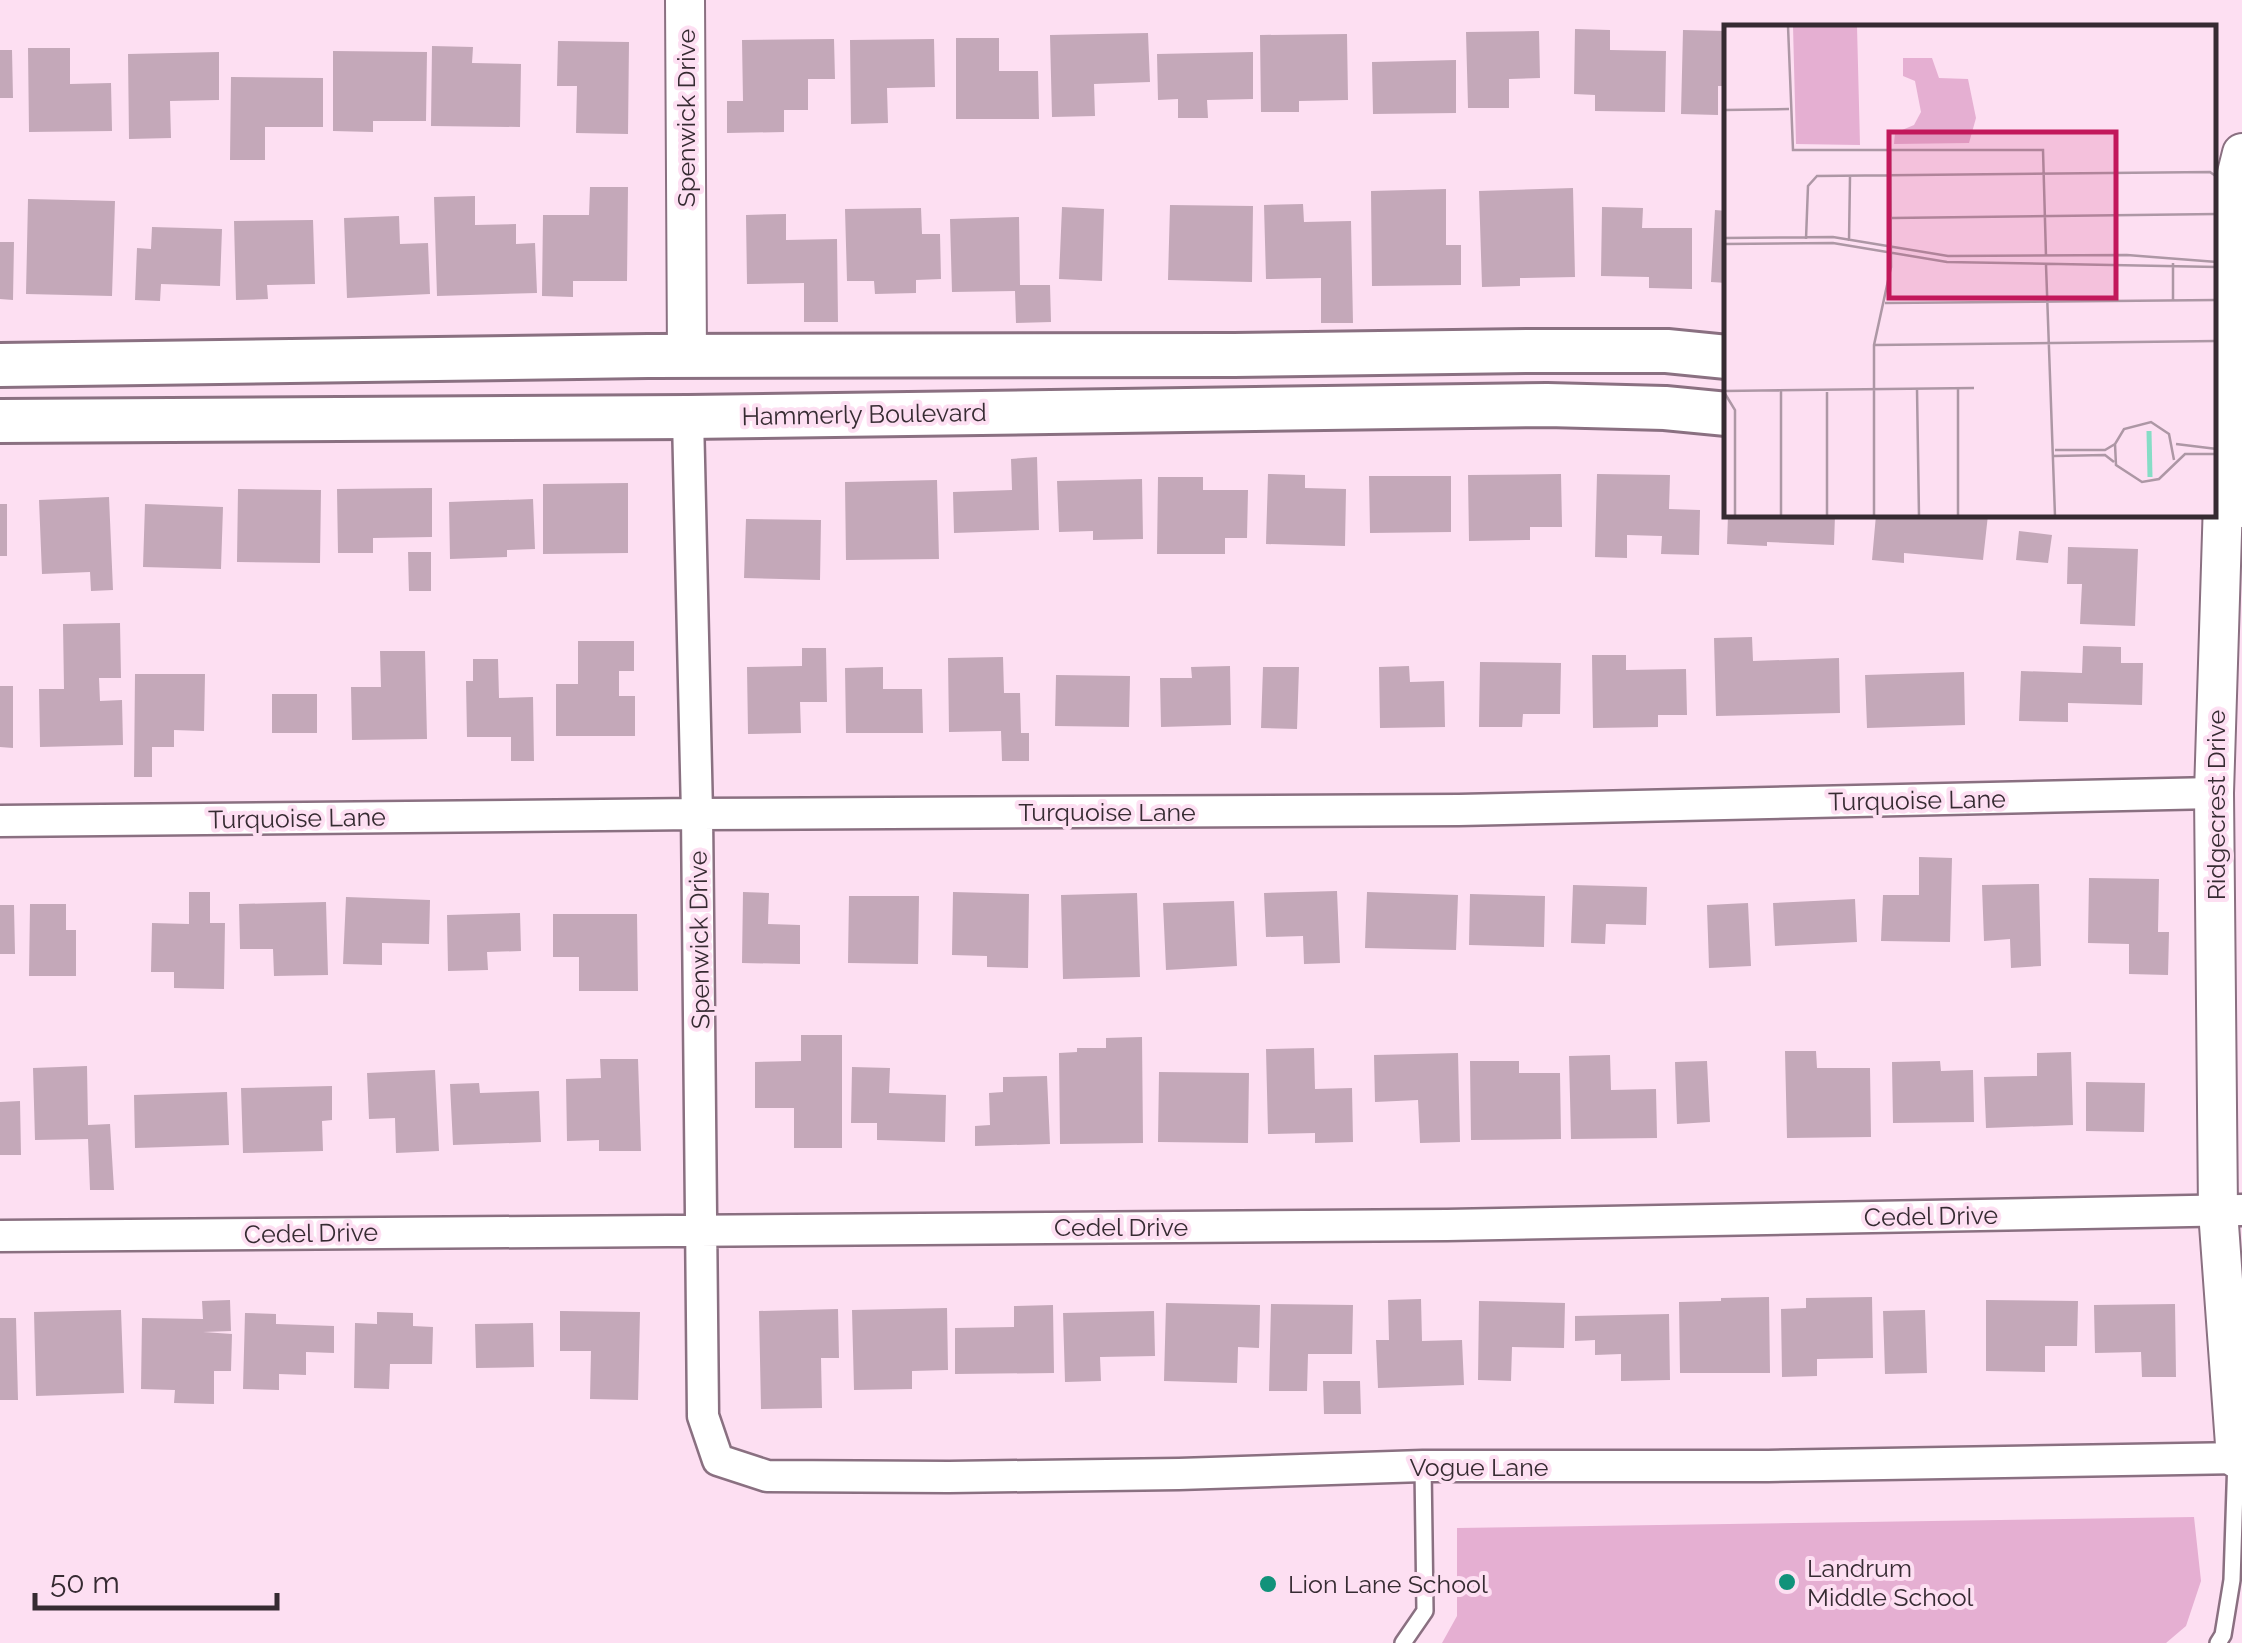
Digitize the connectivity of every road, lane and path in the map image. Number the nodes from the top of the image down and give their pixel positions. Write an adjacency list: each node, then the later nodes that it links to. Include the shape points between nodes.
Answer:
1 (685, 0): 5 (street, Spenwick Drive)
2 (2242, 153): 15 (street, Ridgecrest Drive, via 2224,300)
3 (1667, 351): 4 (main road); 7 (main road); 10 (main road)
4 (1234, 355): 6 (main road); 9 (main road)
5 (687, 356): 6 (main road); 8 (main road); 13 (main road, via 670,383 643,391 588,391)
6 (892, 356): 12 (main road, via 788,385 715,391)
7 (1724, 357)
8 (0, 365)
9 (1234, 408): 10 (main road, Hammerly Boulevard); 12 (main road, Hammerly Boulevard)
10 (1665, 408): 11 (main road, Hammerly Boulevard)
11 (1724, 414)
12 (688, 417): 13 (main road, Hammerly Boulevard); 18 (street, Spenwick Drive)
13 (500, 418): 14 (main road, Hammerly Boulevard)
14 (0, 421)
15 (2227, 446): 16 (street, Ridgecrest Drive)
16 (2226, 502): 17 (street, Ridgecrest Drive)
17 (2214, 793): 18 (street, Turquoise Lane, via 1479,810); 20 (street, Ridgecrest Drive)
18 (697, 814): 19 (street, Turquoise Lane); 21 (street, Spenwick Drive)
19 (0, 822)
20 (2230, 1210): 21 (street, Cedel Drive); 23 (street, Ridgecrest Drive)
21 (702, 1230): 22 (street, Cedel Drive); 24 (street, Spenwick Drive, via 703,1416)
22 (0, 1236)
23 (2239, 1458): 25 (street, Vogue Lane); 27 (lane, via 2232,1580)
24 (718, 1460): 25 (street, Vogue Lane, via 766,1476)
25 (1423, 1466): 26 (lane, via 1425,1611)
26 (1402, 1643)
27 (2218, 1643)

